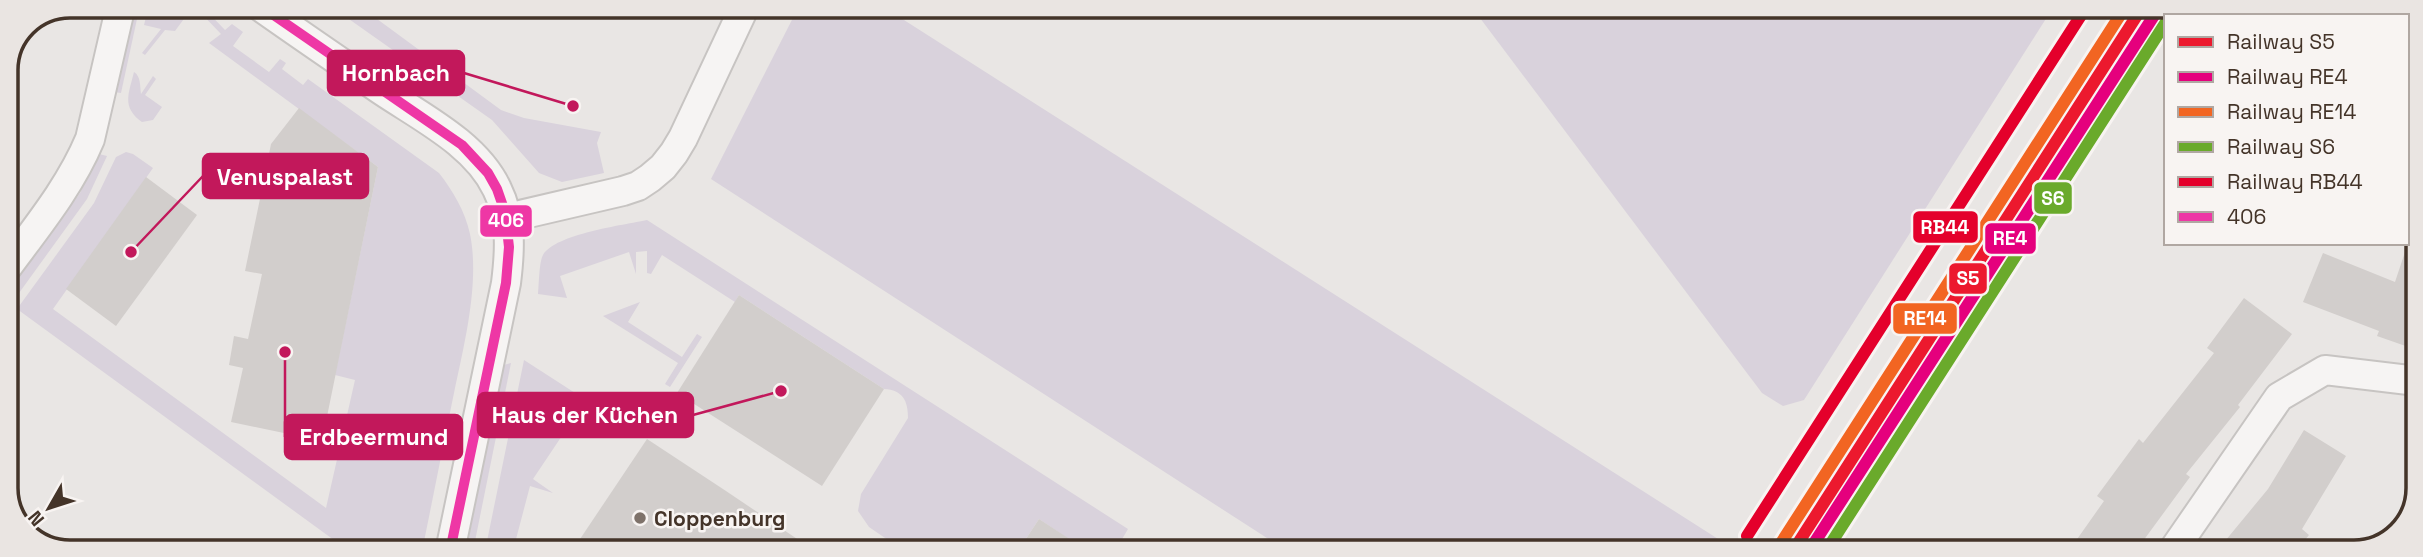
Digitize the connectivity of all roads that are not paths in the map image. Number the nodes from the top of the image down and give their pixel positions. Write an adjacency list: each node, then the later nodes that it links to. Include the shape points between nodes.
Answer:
1 (118, 18): 5 (street, via 82,158)
2 (277, 18): 4 (street, via 457,142 490,177)
3 (739, 18): 4 (street, via 683,138 663,167 623,191)
4 (507, 218): 7 (street, via 510,251 506,283)
5 (18, 252)
6 (2406, 380): 8 (street, via 2325,370 2279,397)
7 (452, 540)
8 (2180, 540)

